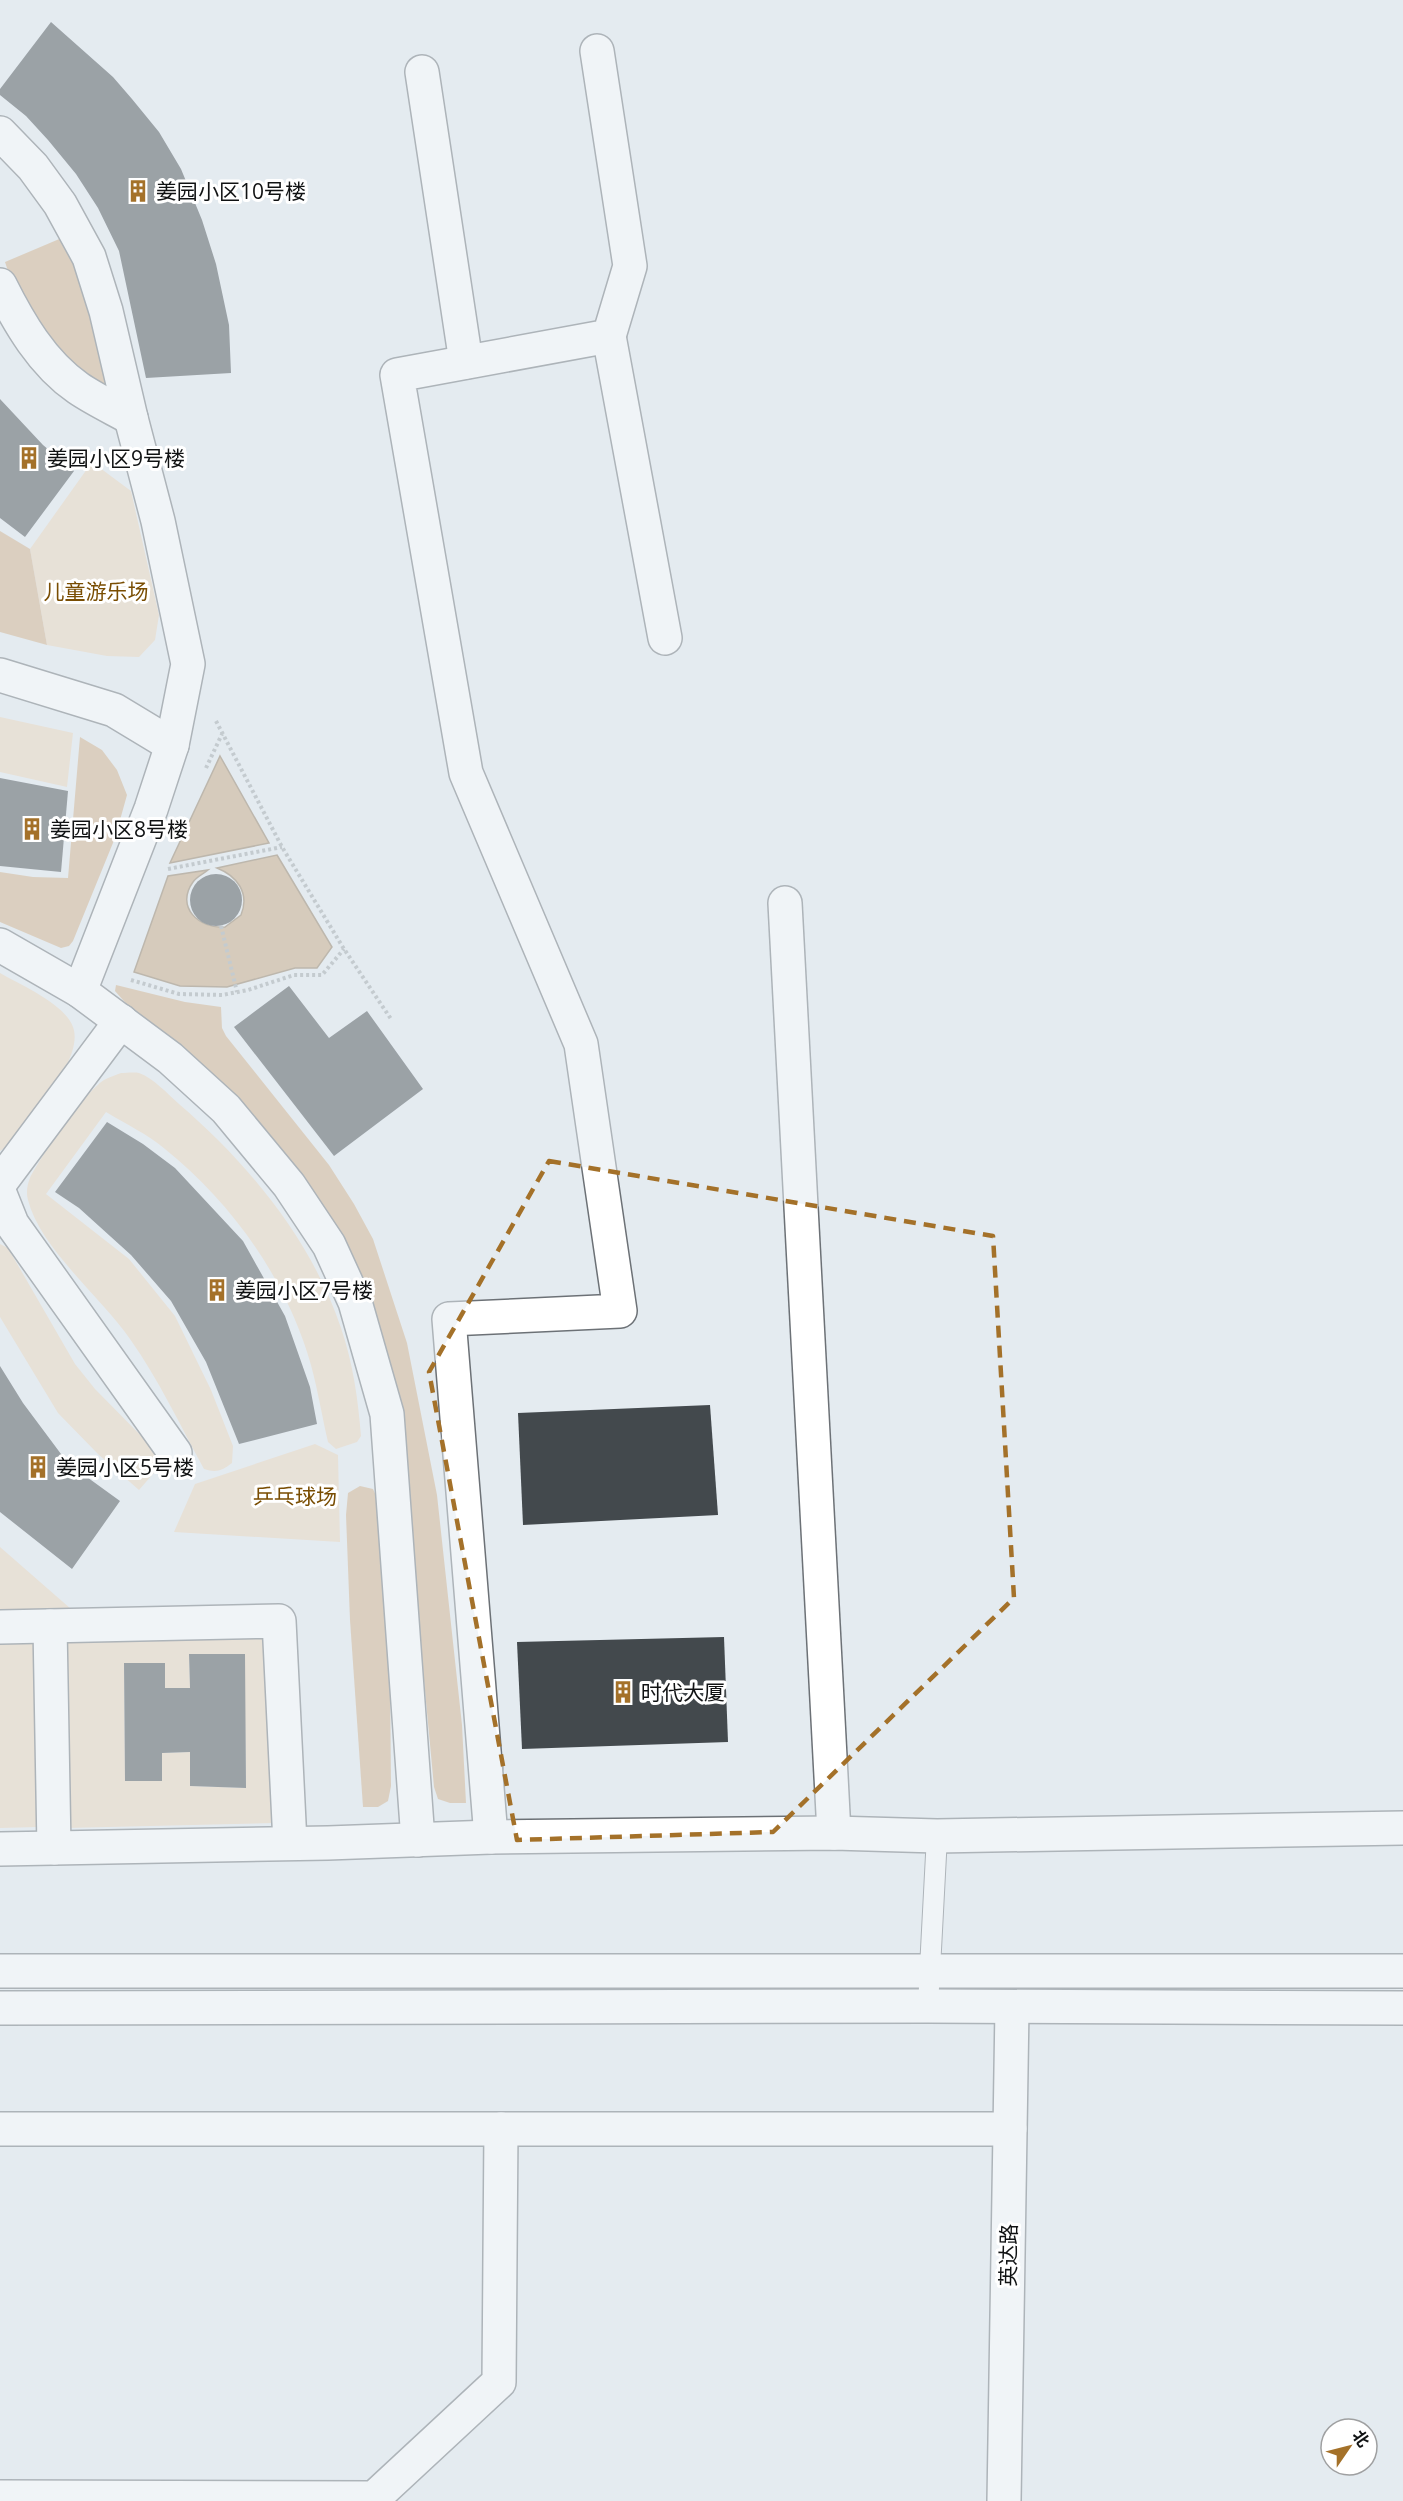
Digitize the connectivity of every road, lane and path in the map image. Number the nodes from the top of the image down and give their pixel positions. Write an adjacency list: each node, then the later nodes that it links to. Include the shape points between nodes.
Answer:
1 (597, 51): 5 (main road, via 630,266)
2 (422, 72): 6 (main road)
3 (0, 133): 7 (main road, via 33,167 78,233 106,311)
4 (0, 285): 7 (main road, via 16,318 40,351 77,387)
5 (609, 336): 6 (main road); 8 (main road)
6 (466, 362): 31 (main road, via 398,375 466,773 581,1044 620,1311 449,1319)
7 (131, 418): 11 (main road, via 158,521 188,664)
8 (665, 638)
9 (0, 675): 11 (main road, via 114,710)
10 (212, 714): 12 (path)
11 (172, 745): 19 (main road, via 148,819)
12 (282, 847): 13 (path); 17 (path)
13 (160, 870)
14 (785, 903): 29 (main road)
15 (221, 926): 20 (path)
16 (0, 945): 19 (main road)
17 (344, 949): 20 (path, via 322,975 294,975); 21 (path)
18 (122, 978): 20 (path, via 179,994)
19 (80, 991): 22 (main road)
20 (237, 992)
21 (391, 1018)
22 (121, 1021): 23 (main road); 32 (main road, via 170,1058 233,1117 289,1185 329,1245 355,1302 387,1414)
23 (0, 1184)
24 (0, 1194): 25 (main road, via 12,1224)
25 (175, 1453)
26 (50, 1626): 27 (main road); 33 (main road, via 279,1621); 34 (main road)
27 (0, 1627)
28 (1403, 1828): 30 (main road)
29 (834, 1833): 30 (main road); 31 (main road)
30 (937, 1836): 36 (lane)
31 (491, 1837): 32 (main road)
32 (418, 1840): 33 (main road)
33 (290, 1843): 34 (main road)
34 (54, 1848): 35 (main road)
35 (0, 1849)
36 (930, 1969): 37 (main road); 38 (main road); 39 (lane)
37 (0, 1971)
38 (1403, 1971)
39 (928, 2006): 40 (main road); 41 (main road)
40 (0, 2008)
41 (1012, 2008): 42 (main road); 45 (main road, 英达路)
42 (1403, 2008)
43 (0, 2129): 44 (main road)
44 (501, 2129): 45 (main road); 46 (main road, via 499,2382 374,2498)
45 (1010, 2129): 47 (main road, 英达路)
46 (0, 2496)
47 (1004, 2501)

